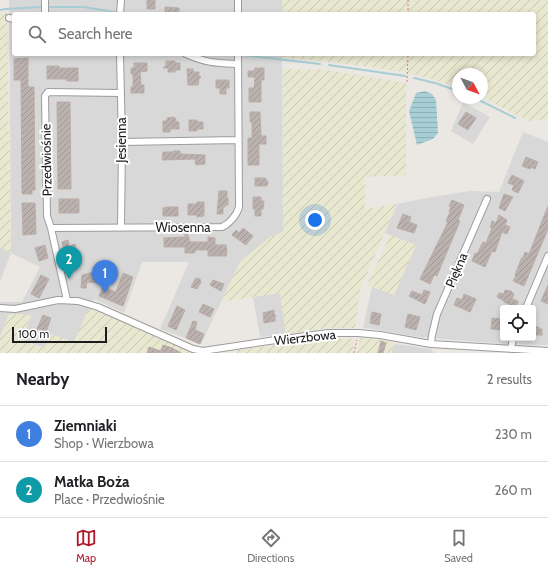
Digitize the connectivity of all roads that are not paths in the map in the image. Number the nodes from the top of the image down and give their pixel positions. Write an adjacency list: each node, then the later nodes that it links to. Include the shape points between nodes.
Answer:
1 (45, 0): 4 (street)
2 (120, 0): 5 (street)
3 (238, 0): 6 (street)
4 (45, 12)
5 (120, 12)
6 (238, 12)
7 (120, 56): 11 (street, Jesienna)
8 (191, 56): 10 (street, via 211,63)
9 (238, 56): 10 (street, Wiosenna)
10 (238, 64): 12 (street, Wiosenna)
11 (121, 93): 13 (street, Jesienna); 16 (street, Przedwiośnie, via 48,92 45,96 46,216)
12 (238, 140): 13 (street); 15 (street, Wiosenna, via 239,207 226,226)
13 (122, 142): 15 (street, Jesienna)
14 (487, 199): 22 (street, Piękna, via 437,314)
15 (121, 227): 16 (street, Wiosenna)
16 (51, 228): 18 (street, Przedwiośnie)
17 (548, 256): 19 (street)
18 (67, 300): 20 (street, Wierzbowa, via 15,309); 22 (street, Wierzbowa, via 92,305 200,350 328,334 368,334)
19 (527, 305)
20 (0, 308)
21 (513, 341): 23 (street)
22 (431, 344): 24 (street, Wierzbowa)
23 (511, 349): 24 (street, Wierzbowa); 25 (street, Wierzbowa)
24 (502, 351)
25 (548, 351)

